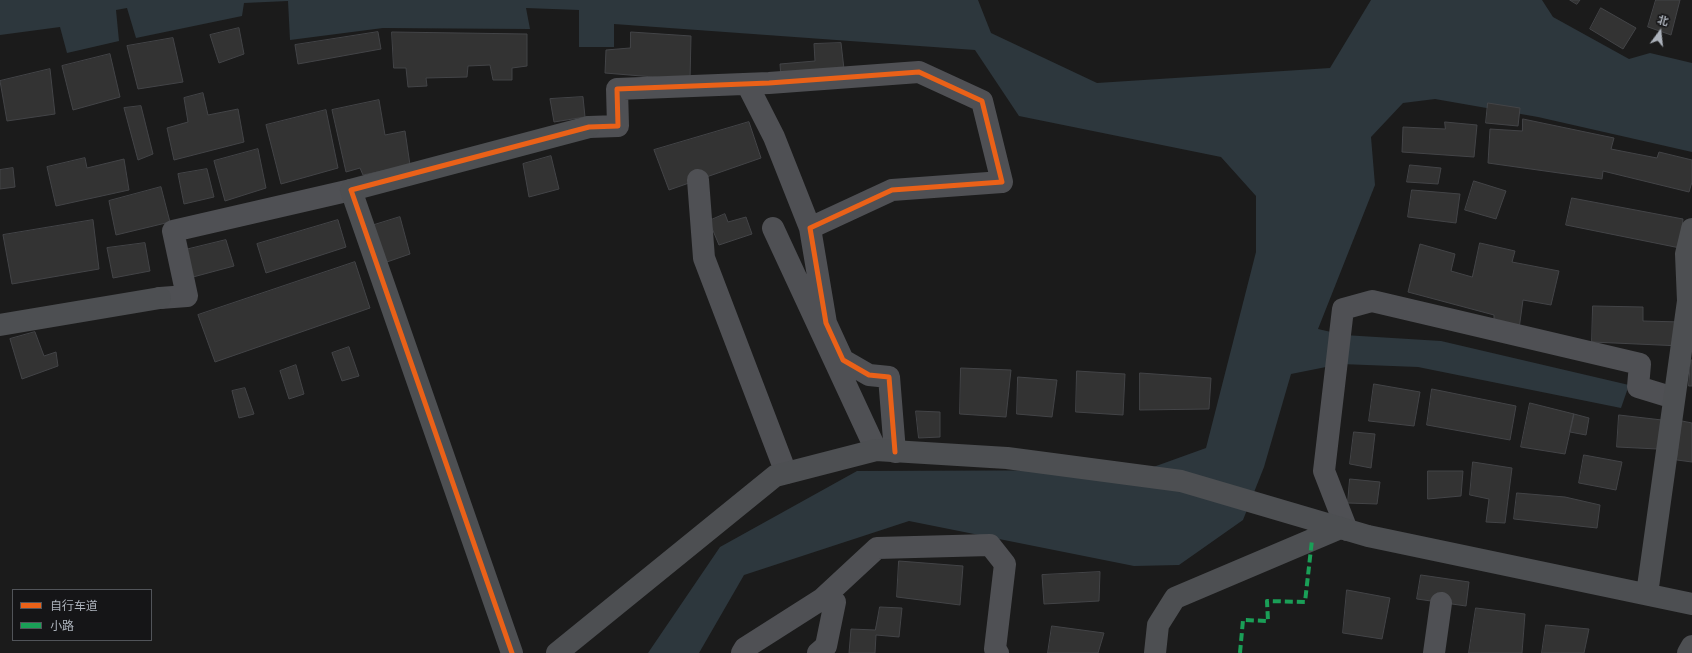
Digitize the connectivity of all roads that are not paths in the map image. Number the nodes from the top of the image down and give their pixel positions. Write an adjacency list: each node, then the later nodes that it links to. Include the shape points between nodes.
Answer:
1 (747, 84): 3 (street, via 617,89 618,126 589,127); 5 (street, via 774,137); 5 (street, via 919,72 982,101 1002,182 892,190)
2 (698, 180): 10 (street, via 704,258)
3 (351, 190): 7 (street, via 173,231 187,296 160,298); 17 (street)
4 (773, 228): 9 (street)
5 (810, 228): 9 (street, via 826,323 843,360 869,375 889,377)
6 (1692, 229): 8 (street, via 1686,254 1688,301)
7 (0, 325)
8 (1674, 398): 11 (street, via 1638,387 1640,364 1372,301 1343,309 1324,471); 12 (street)
9 (886, 451): 10 (street); 11 (street, via 1007,458 1181,482)
10 (786, 473): 18 (street, via 775,476)
11 (1343, 529): 12 (street); 22 (street, via 1175,598 1158,625)
12 (1647, 594): 15 (street)
13 (822, 599): 19 (street); 20 (street, via 835,602 826,646); 21 (street, via 877,548 990,545 1005,564 995,649)
14 (1441, 602): 23 (street)
15 (1692, 604)
16 (1692, 646): 24 (street)
17 (512, 653)
18 (557, 653)
19 (742, 653)
20 (818, 653)
21 (998, 653)
22 (1155, 653)
23 (1434, 653)
24 (1688, 653)

